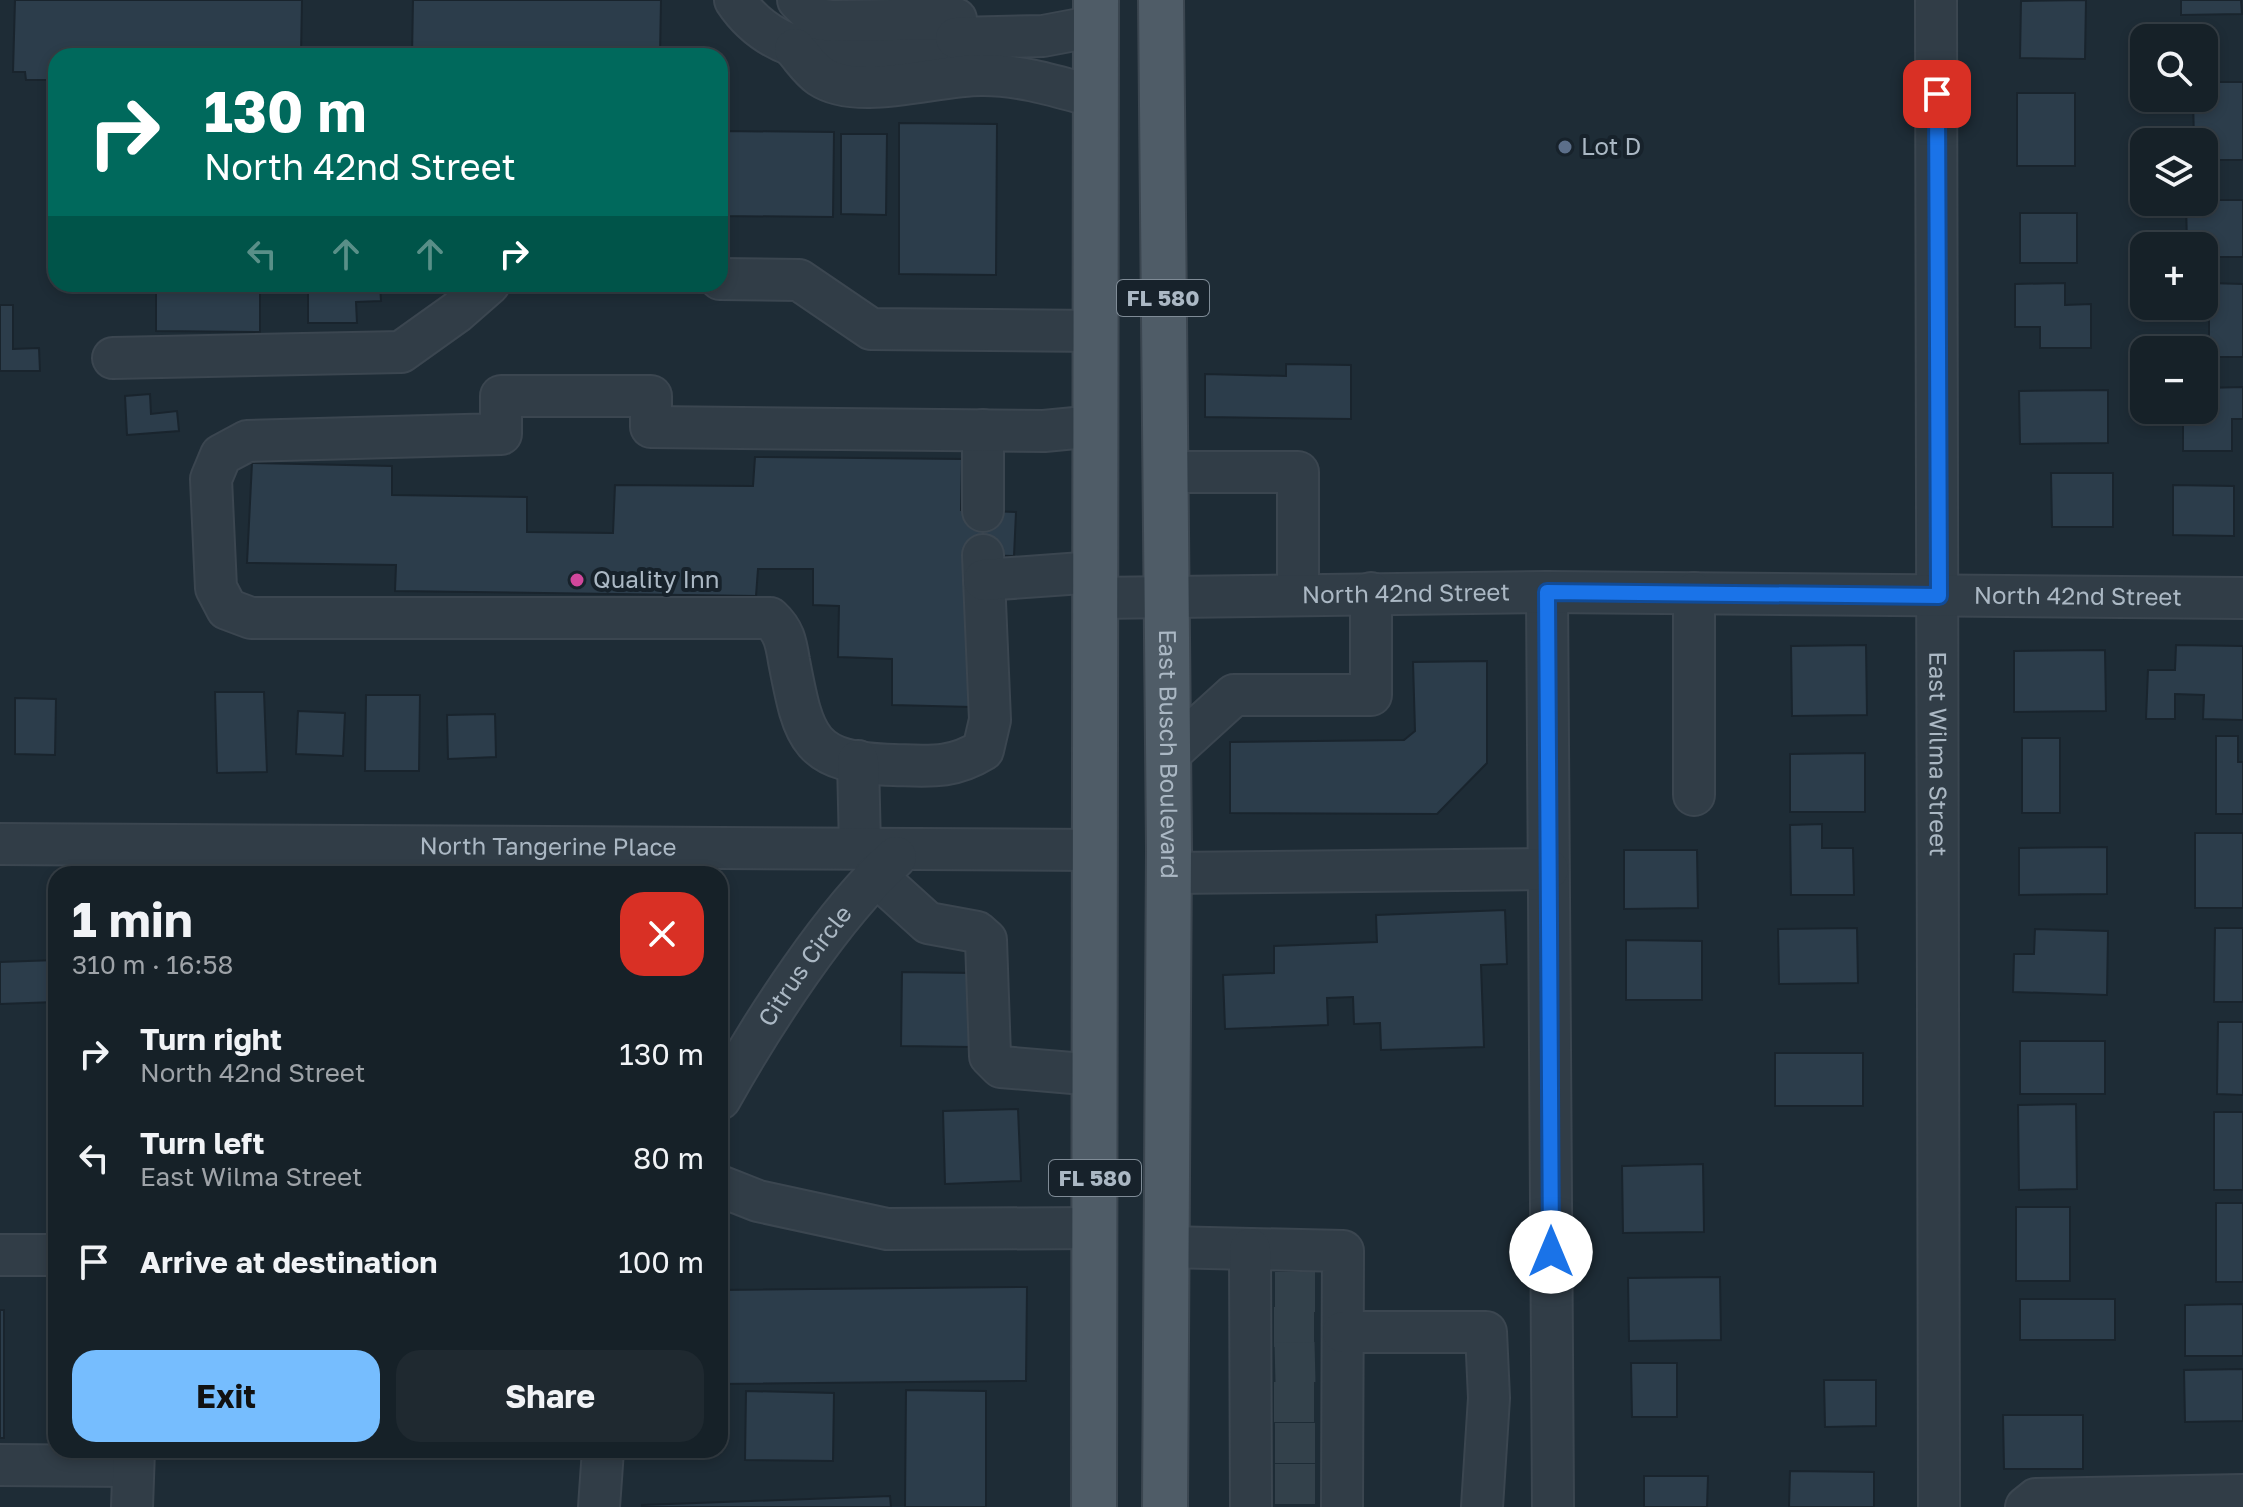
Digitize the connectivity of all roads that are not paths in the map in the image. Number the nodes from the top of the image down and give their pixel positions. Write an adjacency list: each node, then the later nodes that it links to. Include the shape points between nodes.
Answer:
1 (735, 0): 8 (street, via 762,31)
2 (798, 0): 6 (street, via 817,19)
3 (1161, 0): 16 (main road, East Busch Boulevard / FL 580)
4 (1936, 0): 24 (street, East Wilma Street)
5 (1096, 13): 7 (street, via 1043,36); 9 (main road, FL 580)
6 (832, 21): 7 (street); 8 (street, via 804,29)
7 (956, 46): 8 (street, via 829,56); 9 (street, via 1014,78)
8 (795, 49)
9 (1096, 97): 12 (main road, FL 580)
10 (728, 279): 12 (street, via 799,280 871,329)
11 (480, 292): 13 (street, via 401,352)
12 (1096, 331): 14 (main road, FL 580)
13 (113, 358)
14 (1096, 426): 15 (street); 18 (main road, FL 580)
15 (983, 430): 17 (street); 27 (street, via 651,427 651,396 501,396 501,434 247,441 221,455 211,479 216,588 227,609 251,618 770,618 784,631 799,713 816,747)
16 (1164, 472): 20 (street, via 1298,472); 23 (main road, East Busch Boulevard / FL 580)
17 (983, 511)
18 (1096, 585): 23 (street, North 42nd Street); 27 (street, North 42nd Street, via 984,568 990,720 983,750 961,764); 30 (main road, FL 580)
19 (1547, 592): 21 (street, North 42nd Street); 22 (street, North 42nd Street); 32 (street)
20 (1298, 593): 21 (street, North 42nd Street); 23 (street, North 42nd Street)
21 (1371, 593): 26 (street, via 1371,695 1234,695)
22 (1694, 593): 24 (street, North 42nd Street); 28 (street)
23 (1165, 595): 26 (main road, East Busch Boulevard / FL 580)
24 (1939, 596): 25 (street, North 42nd Street); 55 (street, East Wilma Street)
25 (2243, 598)
26 (1168, 755): 33 (main road, East Busch Boulevard / FL 580)
27 (858, 761): 31 (street)
28 (1694, 795)
29 (0, 844): 31 (street, North Tangerine Place)
30 (1096, 850): 31 (street, North Tangerine Place, via 907,848); 34 (main road, FL 580)
31 (868, 862): 34 (street, via 928,923 977,932 986,940 990,1056 1001,1067); 35 (street, Citrus Circle)
32 (1548, 869): 33 (street); 54 (street)
33 (1169, 873): 38 (main road, East Busch Boulevard / FL 580)
34 (1096, 1075): 37 (main road, FL 580)
35 (728, 1087)
36 (728, 1189): 37 (street, via 758,1201 887,1229)
37 (1095, 1228): 51 (main road, FL 580)
38 (1167, 1247): 39 (street); 52 (main road, East Busch Boulevard / FL 580)
39 (1250, 1249): 42 (street, via 1343,1251); 46 (street, via 1262,1327)
40 (0, 1255): 41 (street)
41 (48, 1255)
42 (1331, 1328): 47 (street); 53 (street, via 1486,1332 1489,1398)
43 (133, 1458): 45 (street); 49 (street)
44 (602, 1458): 50 (street)
45 (0, 1465)
46 (1259, 1492)
47 (1333, 1492)
48 (2243, 1495): 56 (street, via 2036,1499)
49 (132, 1507)
50 (599, 1507)
51 (1094, 1507)
52 (1165, 1507)
53 (1482, 1507)
54 (1553, 1507)
55 (1939, 1507)
56 (2026, 1507)

